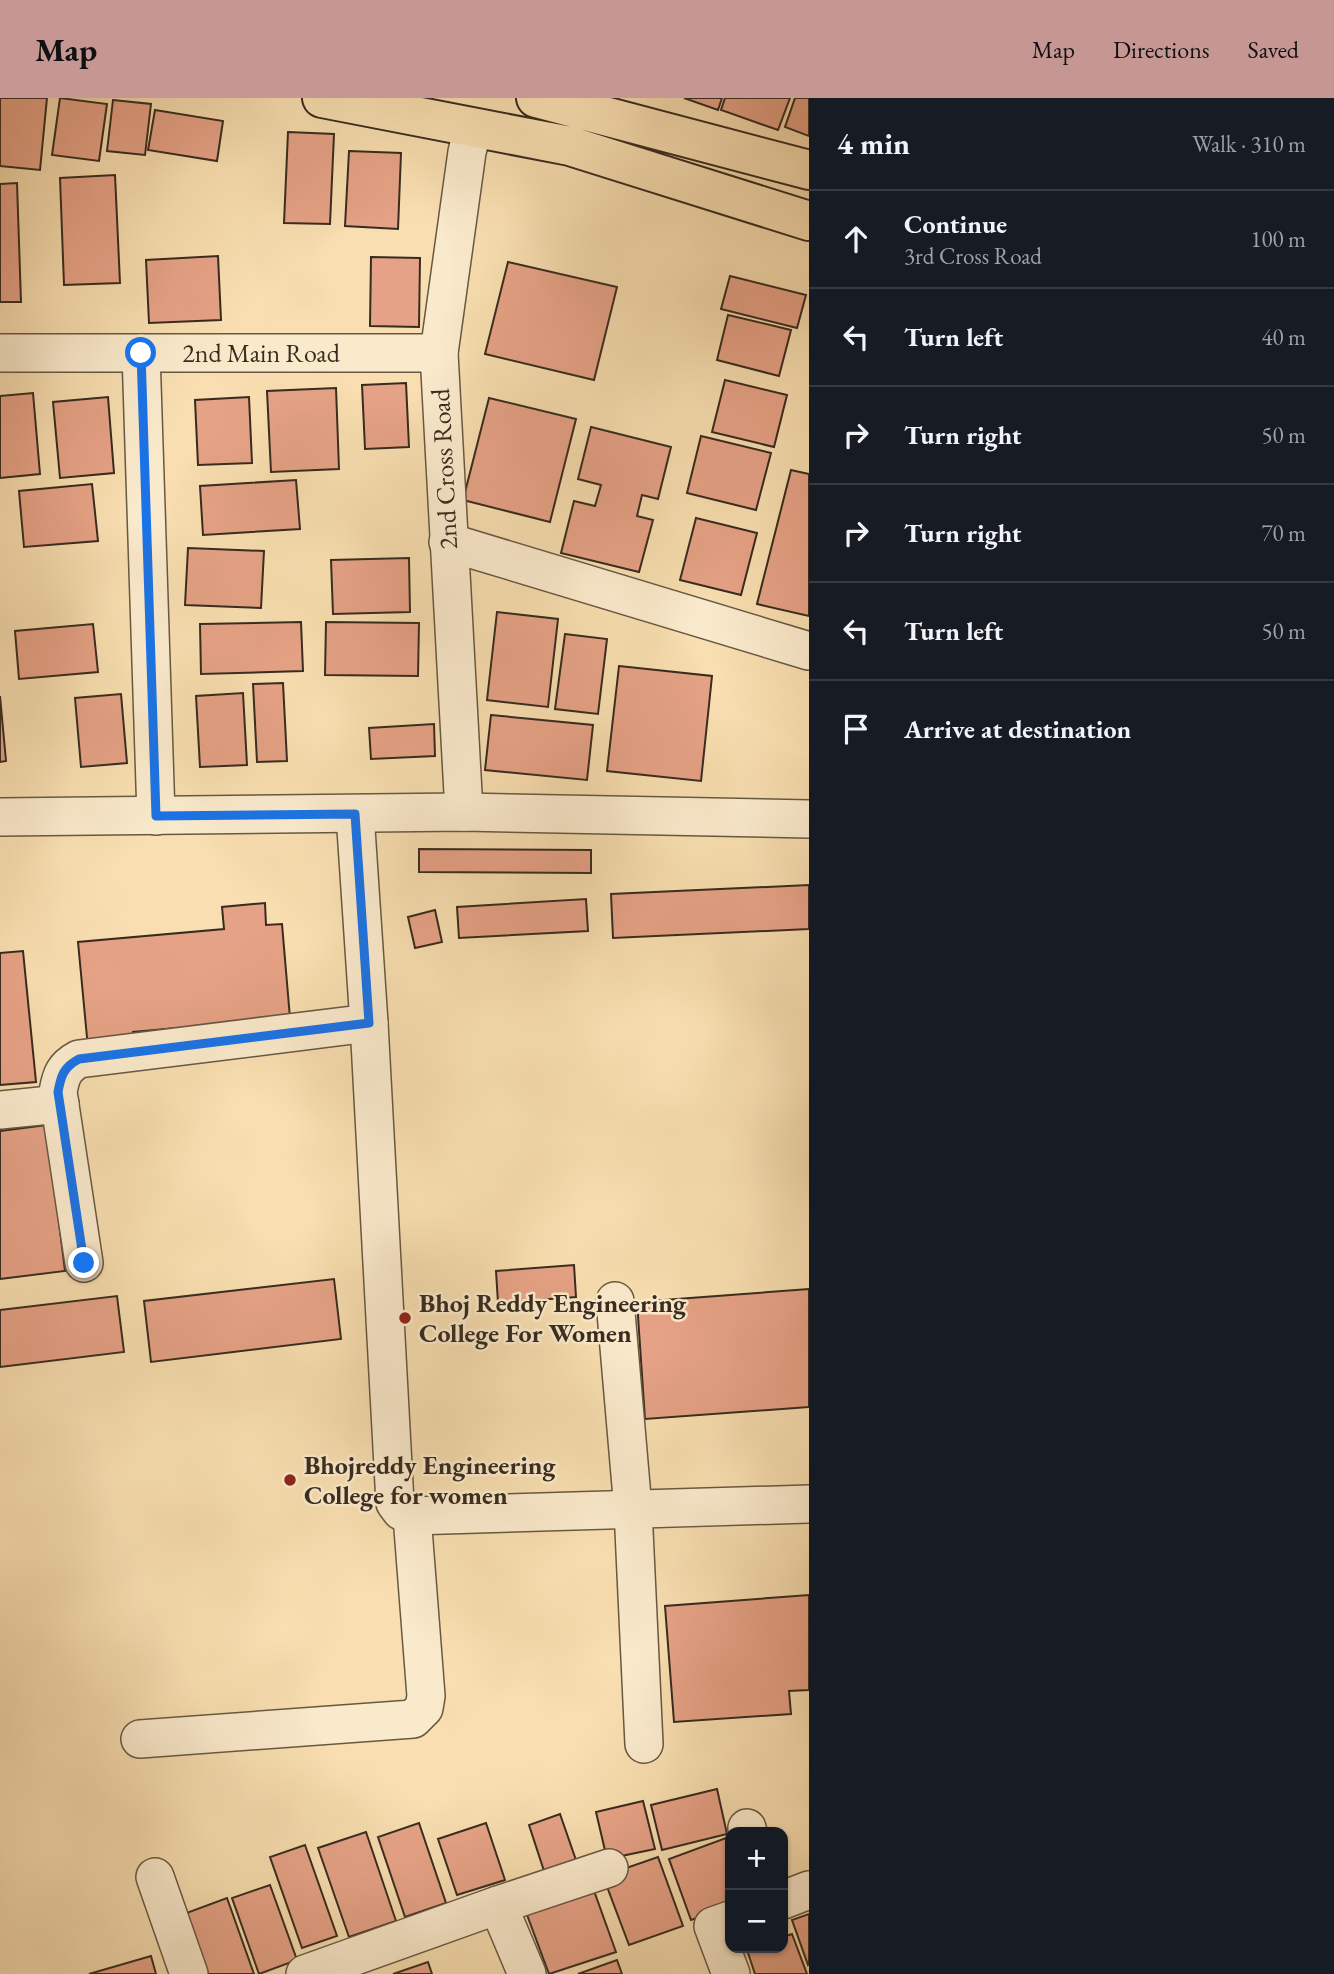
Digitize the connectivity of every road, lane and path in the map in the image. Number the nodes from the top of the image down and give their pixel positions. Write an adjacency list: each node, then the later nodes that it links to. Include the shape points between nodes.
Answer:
1 (322, 98): 4 (main road)
2 (536, 98): 3 (main road)
3 (582, 110): 5 (main road); 6 (main road)
4 (473, 128): 5 (main road); 10 (street, 2nd Cross Road)
5 (570, 146): 7 (main road)
6 (809, 170)
7 (809, 222)
8 (0, 353): 9 (street, 2nd Main Road)
9 (141, 353): 10 (street, 2nd Main Road); 15 (street)
10 (439, 353): 11 (street, 2nd Cross Road)
11 (448, 542): 12 (street); 13 (street, 2nd Cross Road)
12 (809, 651)
13 (464, 812): 14 (street); 17 (street)
14 (355, 814): 15 (street); 18 (street)
15 (156, 816): 16 (street)
16 (0, 817)
17 (809, 819)
18 (369, 1023): 19 (street, via 79,1059 62,1073); 25 (street, via 396,1503)
19 (60, 1104): 20 (street); 21 (street)
20 (0, 1110)
21 (84, 1263)
22 (615, 1301): 24 (street)
23 (809, 1504): 24 (street)
24 (633, 1509): 25 (street); 27 (street)
25 (412, 1516): 26 (street, via 426,1696 420,1714 413,1719)
26 (140, 1739)
27 (644, 1744)
28 (609, 1868): 32 (street)
29 (155, 1877): 34 (street)
30 (809, 1890): 31 (street)
31 (788, 1898)
32 (498, 1905): 35 (street); 36 (street)
33 (725, 1922): 37 (street, via 713,1926)
34 (188, 1974)
35 (305, 1974)
36 (527, 1974)
37 (731, 1974)

